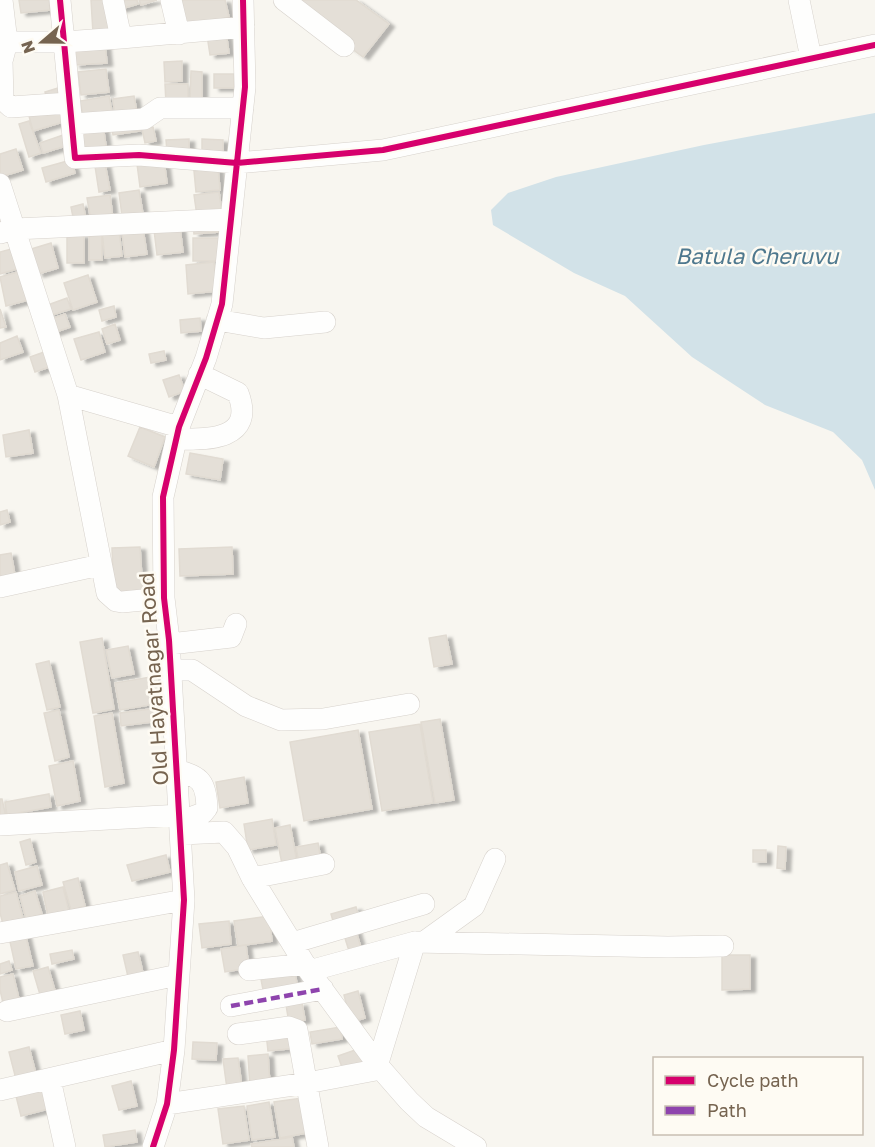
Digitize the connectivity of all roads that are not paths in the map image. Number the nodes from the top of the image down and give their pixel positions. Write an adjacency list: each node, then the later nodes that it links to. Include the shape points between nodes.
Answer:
1 (2, 0): 11 (street)
2 (60, 0): 12 (street)
3 (112, 0): 10 (street)
4 (171, 0): 9 (street)
5 (243, 0): 8 (street, Old Hayatnagar Road)
6 (284, 0): 14 (street)
7 (799, 0): 15 (street)
8 (244, 27): 9 (street); 17 (street, Old Hayatnagar Road)
9 (179, 34): 10 (street)
10 (121, 39): 12 (street)
11 (7, 42): 12 (street); 16 (street, via 2,61 3,100 7,105)
12 (64, 42): 16 (street)
13 (875, 45): 15 (street)
14 (344, 46)
15 (811, 58): 19 (street, via 383,150)
16 (69, 103): 18 (street)
17 (243, 108): 18 (street, via 160,108 144,119); 19 (street, Old Hayatnagar Road)
18 (72, 124): 19 (street, via 75,158 139,155)
19 (237, 164): 21 (street, Old Hayatnagar Road)
20 (0, 183): 22 (street)
21 (231, 219): 22 (street); 23 (street, Old Hayatnagar Road)
22 (7, 231): 26 (street)
23 (217, 320): 24 (street, via 264,328); 25 (street, Old Hayatnagar Road)
24 (325, 322)
25 (199, 374): 27 (street, Old Hayatnagar Road); 27 (street, via 237,393 240,422 224,435 196,439)
26 (68, 395): 27 (street); 28 (street)
27 (178, 433): 30 (street, Old Hayatnagar Road, via 163,496)
28 (100, 565): 29 (street); 30 (street, via 107,593 116,601)
29 (0, 587)
30 (164, 598): 32 (street, Old Hayatnagar Road)
31 (236, 624): 32 (street, via 231,637)
32 (170, 644): 33 (street, Old Hayatnagar Road)
33 (171, 670): 34 (street, via 192,670 246,706 281,720 323,719); 35 (street, Old Hayatnagar Road)
34 (410, 704)
35 (181, 823): 36 (street); 39 (street, via 224,832 237,847); 40 (street, Old Hayatnagar Road)
36 (0, 825)
37 (495, 859): 43 (street, via 474,906)
38 (324, 864): 39 (street)
39 (252, 878): 44 (street)
40 (184, 900): 42 (street); 48 (street, Old Hayatnagar Road)
41 (423, 904): 44 (street)
42 (0, 933)
43 (424, 942): 45 (street); 46 (street); 54 (street)
44 (292, 943): 46 (street)
45 (723, 946)
46 (307, 967): 47 (street); 49 (street)
47 (249, 970)
48 (178, 975): 51 (street); 53 (street, Old Hayatnagar Road)
49 (322, 989): 50 (street); 54 (street)
50 (231, 1006)
51 (7, 1011)
52 (238, 1034): 56 (street, via 294,1027)
53 (174, 1050): 55 (street); 58 (street, Old Hayatnagar Road)
54 (380, 1066): 56 (street); 62 (street, via 426,1117)
55 (50, 1079): 57 (street); 59 (street)
56 (307, 1083): 58 (street); 61 (street)
57 (0, 1090)
58 (167, 1104): 60 (street, Old Hayatnagar Road)
59 (65, 1147)
60 (153, 1147)
61 (318, 1147)
62 (476, 1147)

